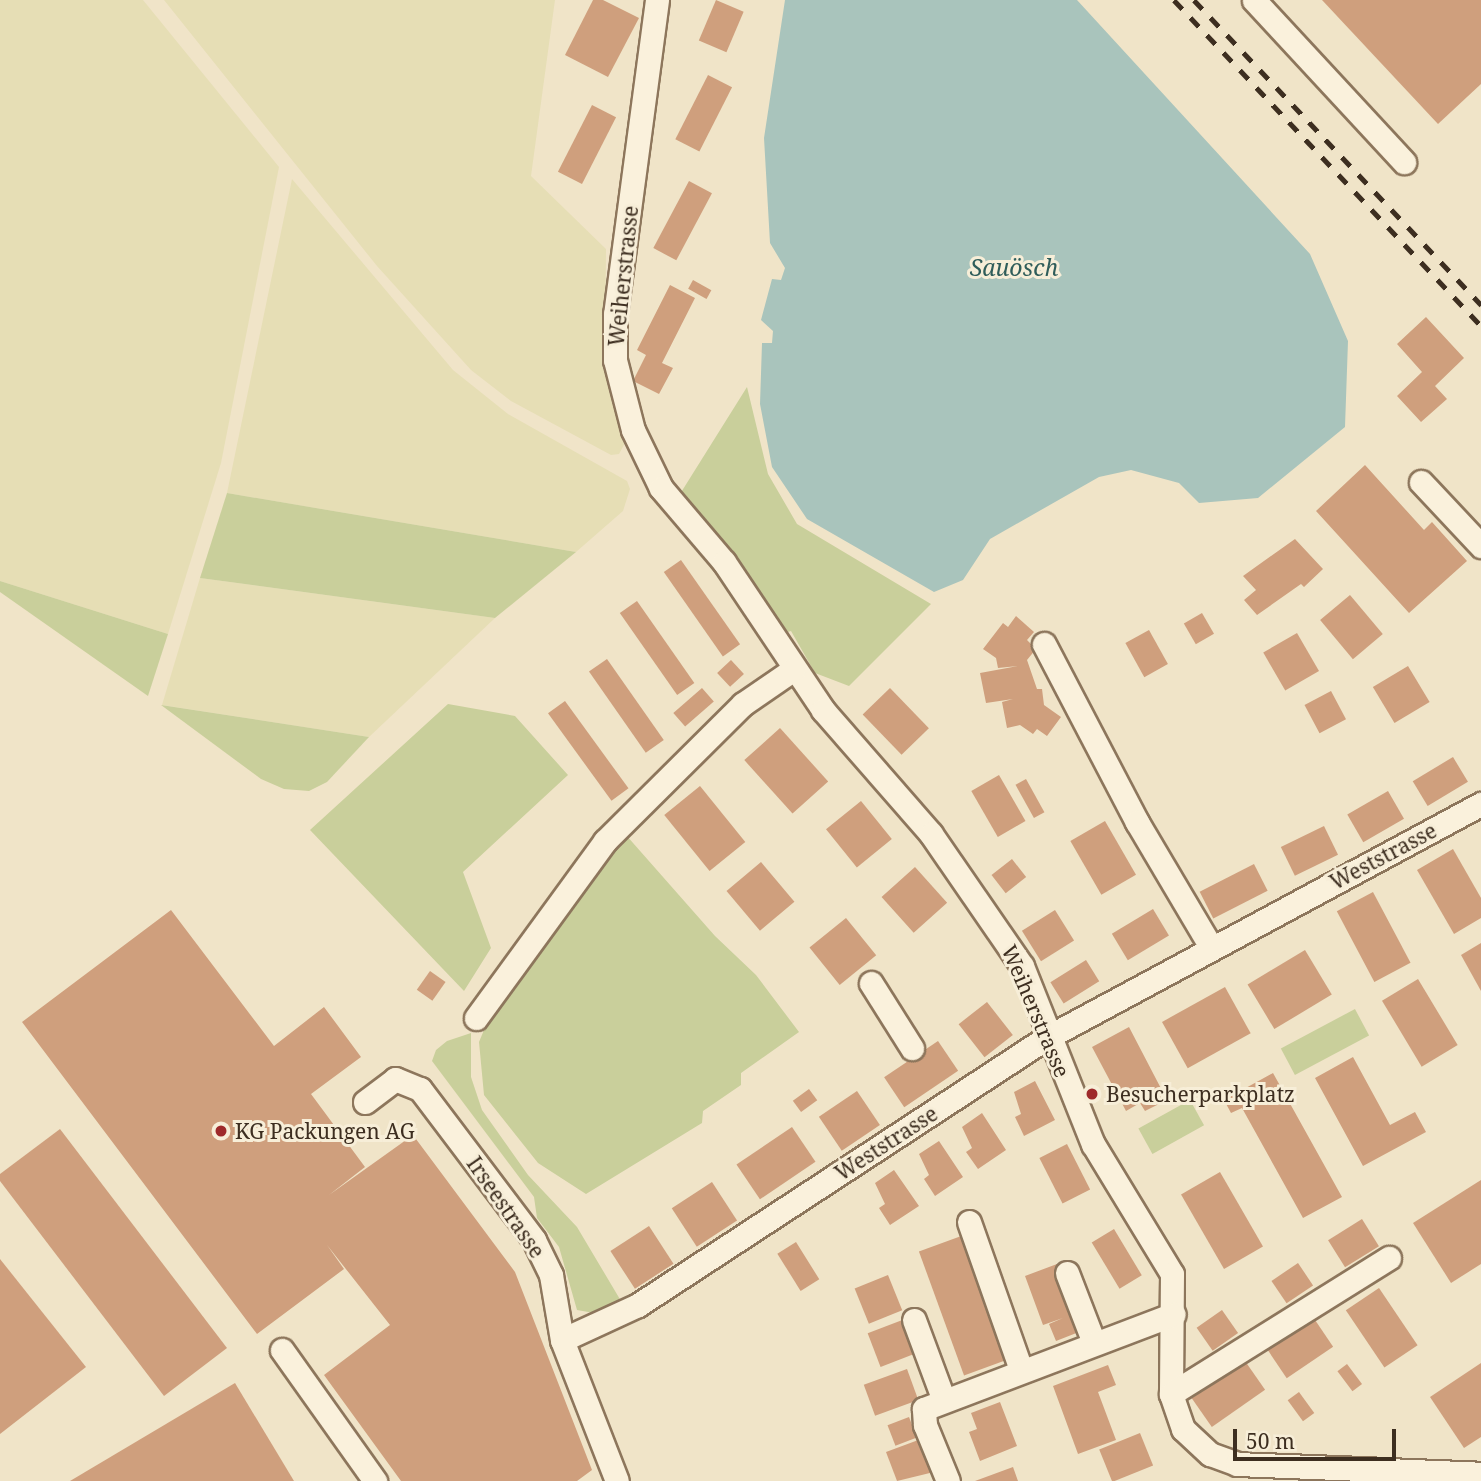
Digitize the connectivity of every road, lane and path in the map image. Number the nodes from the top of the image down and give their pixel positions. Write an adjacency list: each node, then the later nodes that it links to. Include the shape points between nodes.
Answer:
1 (657, 0): 7 (street, Weiherstrasse, via 614,314 621,395 661,488 724,562)
2 (1254, 0): 3 (street)
3 (1404, 162)
4 (1421, 482): 5 (street)
5 (1481, 546)
6 (1044, 644): 9 (street, via 1137,822)
7 (793, 669): 11 (street, via 743,704 605,841); 12 (street, Weiherstrasse, via 931,834 1000,930 1022,966)
8 (1481, 804): 9 (street, Weststrasse)
9 (1211, 947): 12 (street, Weststrasse)
10 (871, 983): 13 (street)
11 (476, 1018)
12 (1048, 1037): 18 (street, Weiherstrasse, via 1093,1144 1164,1254 1172,1274); 20 (street, Weststrasse, via 638,1305)
13 (912, 1048)
14 (365, 1102): 20 (street, Irseestrasse, via 395,1079 420,1089 534,1240 551,1275)
15 (969, 1222): 23 (street)
16 (1389, 1258): 24 (street)
17 (1068, 1273): 21 (street)
18 (1174, 1314): 21 (street); 24 (street, Weiherstrasse)
19 (914, 1320): 25 (street)
20 (562, 1340): 28 (street, Irseestrasse)
21 (1094, 1343): 23 (street)
22 (282, 1350): 27 (street)
23 (1021, 1370): 25 (street)
24 (1171, 1394): 26 (street, Weiherstrasse, via 1176,1415 1194,1442 1237,1464)
25 (943, 1398): 29 (street, via 924,1409 925,1425)
26 (1481, 1474)
27 (375, 1481)
28 (617, 1481)
29 (948, 1481)

